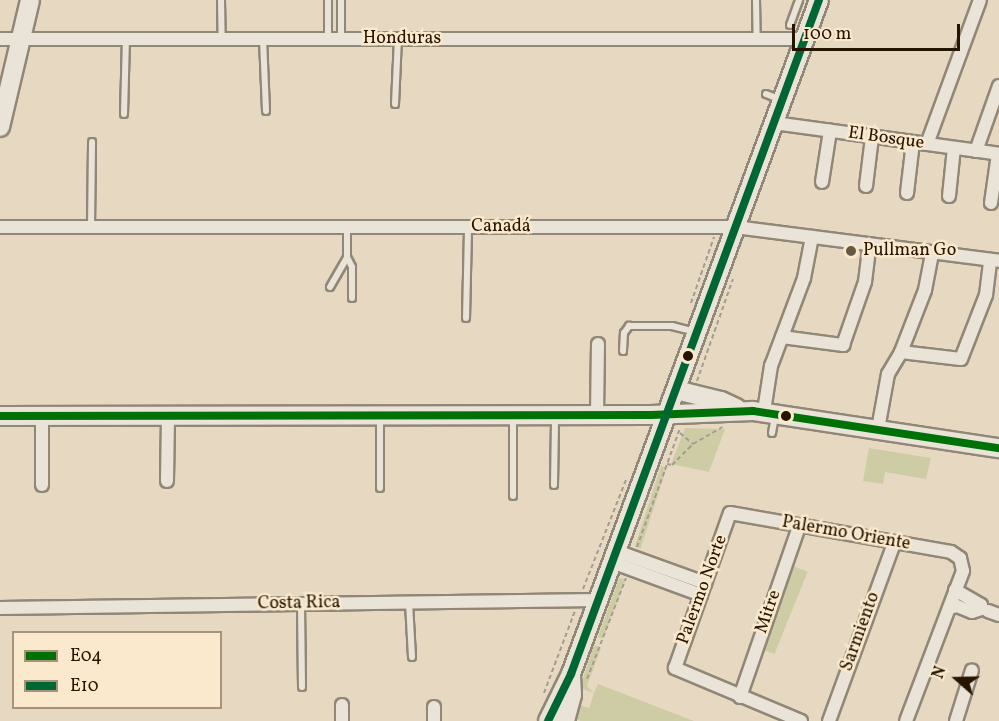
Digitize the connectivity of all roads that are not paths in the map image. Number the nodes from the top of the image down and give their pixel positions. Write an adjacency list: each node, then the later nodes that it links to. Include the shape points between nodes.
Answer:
1 (30, 0): 11 (main road)
2 (221, 0): 13 (lane)
3 (328, 0): 15 (lane)
4 (341, 0): 15 (lane)
5 (756, 0): 17 (lane)
6 (799, 0): 8 (lane)
7 (980, 0): 29 (street)
8 (810, 7): 9 (lane); 18 (main road)
9 (790, 25)
10 (0, 39): 11 (street, Honduras)
11 (21, 39): 12 (street, Honduras); 24 (main road)
12 (126, 39): 13 (street, Honduras); 22 (lane)
13 (222, 39): 14 (street, Honduras)
14 (263, 39): 15 (street, Honduras); 21 (lane)
15 (334, 39): 16 (street, Honduras)
16 (398, 39): 17 (street, Honduras); 20 (lane)
17 (757, 39): 18 (street, Honduras)
18 (805, 39): 23 (main road, via 774,97)
19 (999, 87): 31 (street)
20 (395, 104)
21 (266, 111)
22 (124, 114)
23 (774, 123): 25 (street, El Bosque); 42 (main road)
24 (0, 127)
25 (830, 131): 26 (street, El Bosque); 33 (street)
26 (872, 136): 28 (street, El Bosque); 34 (street)
27 (92, 142): 39 (lane)
28 (913, 142): 29 (street, El Bosque); 35 (street)
29 (927, 144): 30 (street, El Bosque)
30 (954, 148): 31 (street, El Bosque); 36 (street)
31 (976, 151): 32 (street, El Bosque)
32 (998, 154): 37 (street)
33 (822, 182)
34 (866, 186)
35 (907, 193)
36 (949, 196)
37 (991, 203)
38 (0, 227): 39 (street, Canadá)
39 (91, 227): 40 (street, Canadá)
40 (347, 227): 41 (street, Canadá); 46 (lane)
41 (468, 227): 42 (street, Canadá); 50 (lane)
42 (735, 227): 43 (street, Canadá); 51 (main road)
43 (812, 237): 44 (street, Canadá); 52 (street, via 804,278)
44 (870, 244): 45 (street, Canadá); 52 (street, via 865,282 843,345)
45 (932, 253): 47 (street, Canadá); 55 (street, via 926,290)
46 (347, 256): 48 (lane); 49 (lane, via 352,267)
47 (995, 261): 55 (street, via 961,359)
48 (330, 287)
49 (352, 298)
50 (466, 318)
51 (697, 332): 54 (lane, via 672,326 629,326 624,333); 56 (main road)
52 (782, 337): 58 (street, via 771,366)
53 (598, 344): 62 (street)
54 (623, 351)
55 (901, 352): 67 (street, via 888,374)
56 (684, 392): 57 (main road, via 721,401); 63 (main road)
57 (734, 411): 58 (main road); 63 (main road)
58 (769, 412): 67 (main road); 68 (lane)
59 (380, 415): 60 (main road); 66 (main road); 73 (lane)
60 (513, 415): 61 (main road); 74 (lane)
61 (555, 415): 62 (main road); 71 (lane)
62 (597, 415): 63 (main road)
63 (666, 415): 78 (main road)
64 (0, 416): 65 (main road)
65 (42, 416): 66 (main road); 72 (street)
66 (168, 416): 70 (street)
67 (878, 429): 69 (main road)
68 (772, 433)
69 (998, 443)
70 (167, 481)
71 (554, 484)
72 (42, 485)
73 (380, 488)
74 (513, 496)
75 (730, 513): 76 (street, Palermo Oriente); 79 (street, Palermo Norte)
76 (799, 526): 77 (street, Palermo Oriente); 91 (street, Mitre)
77 (894, 543): 80 (street, Palermo Oriente, via 951,552 960,558 963,571); 99 (street, Sarmiento)
78 (614, 557): 79 (street); 81 (street); 82 (main road)
79 (705, 583): 81 (street, Palermo Norte)
80 (956, 590): 86 (street); 86 (street, via 981,605 981,609 972,612 957,606)
81 (701, 596): 91 (street, Palermo Norte, via 675,668)
82 (598, 600): 83 (street, Costa Rica); 89 (main road)
83 (409, 603): 84 (street, Costa Rica); 87 (lane)
84 (301, 604): 85 (street, Costa Rica); 90 (lane)
85 (0, 608)
86 (949, 608): 100 (street)
87 (411, 657)
88 (972, 670): 101 (street)
89 (571, 674): 96 (main road); 97 (main road, via 572,694)
90 (302, 687)
91 (740, 697): 98 (street)
92 (342, 705): 94 (street)
93 (434, 707): 95 (street)
94 (342, 721)
95 (435, 721)
96 (548, 721)
97 (565, 721)
98 (801, 721)
99 (829, 721)
100 (906, 721)
101 (957, 721)

